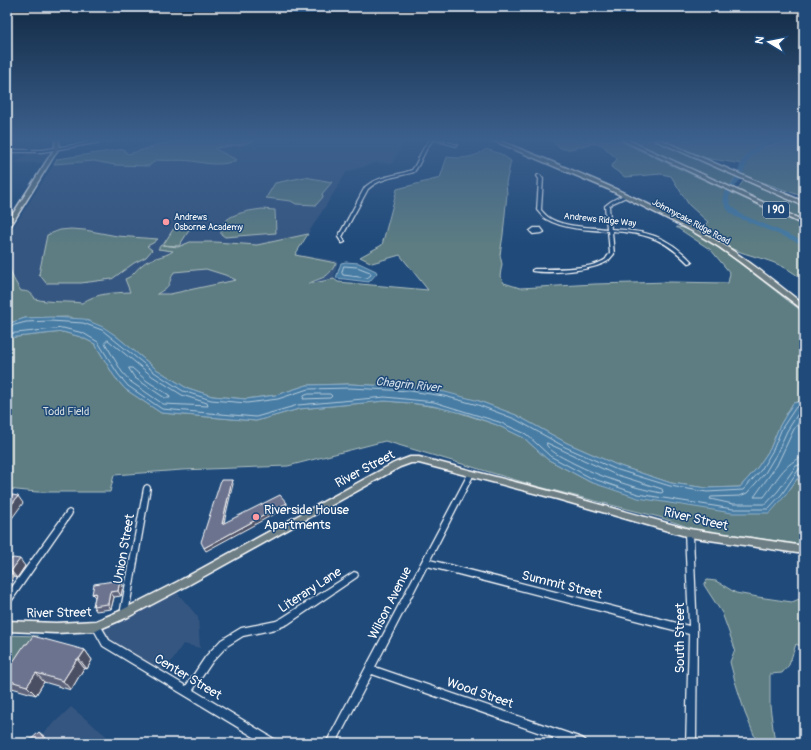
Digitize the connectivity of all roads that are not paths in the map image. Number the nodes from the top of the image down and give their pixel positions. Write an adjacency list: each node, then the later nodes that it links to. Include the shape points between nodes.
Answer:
1 (40, 175): 12 (main road)
2 (399, 175): 14 (street, via 370,183 340,237)
3 (578, 175): 7 (main road, Johnnycake Ridge Road)
4 (699, 175): 10 (highway, I 90)
5 (736, 175): 8 (highway, I 90)
6 (539, 176): 9 (street, Andrews Ridge Way, via 539,210)
7 (625, 196): 13 (street, via 607,206); 17 (main road, Johnnycake Ridge Road, via 721,246)
8 (804, 204)
9 (551, 222): 11 (street); 13 (street, Andrews Ridge Way)
10 (804, 223)
11 (546, 224)
12 (7, 227)
13 (609, 230): 15 (street, Andrews Ridge Way, via 650,236 670,246); 16 (street, via 612,254 602,263 546,271)
14 (342, 242)
15 (690, 262)
16 (534, 270)
17 (804, 308)
18 (471, 474): 21 (main road, River Street); 23 (street, Wilson Avenue); 26 (main road, River Street, via 419,460 410,460)
19 (147, 488): 26 (street, Union Street)
20 (69, 512): 25 (street)
21 (689, 533): 22 (main road, River Street); 29 (street, South Street)
22 (804, 550)
23 (425, 562): 29 (street, Summit Street); 30 (street, Wilson Avenue)
24 (354, 575): 31 (street, Literary Lane, via 276,626 241,632 224,643 209,659)
25 (7, 600)
26 (124, 614): 28 (main road, River Street)
27 (7, 626): 28 (main road, River Street)
28 (96, 626): 31 (street, Center Street, via 106,643)
29 (693, 631): 35 (street, South Street)
30 (370, 668): 33 (street, Wilson Avenue); 34 (street, Wood Street)
31 (187, 692): 32 (street, Center Street)
32 (273, 743)
33 (331, 743)
34 (582, 743)
35 (691, 743)

